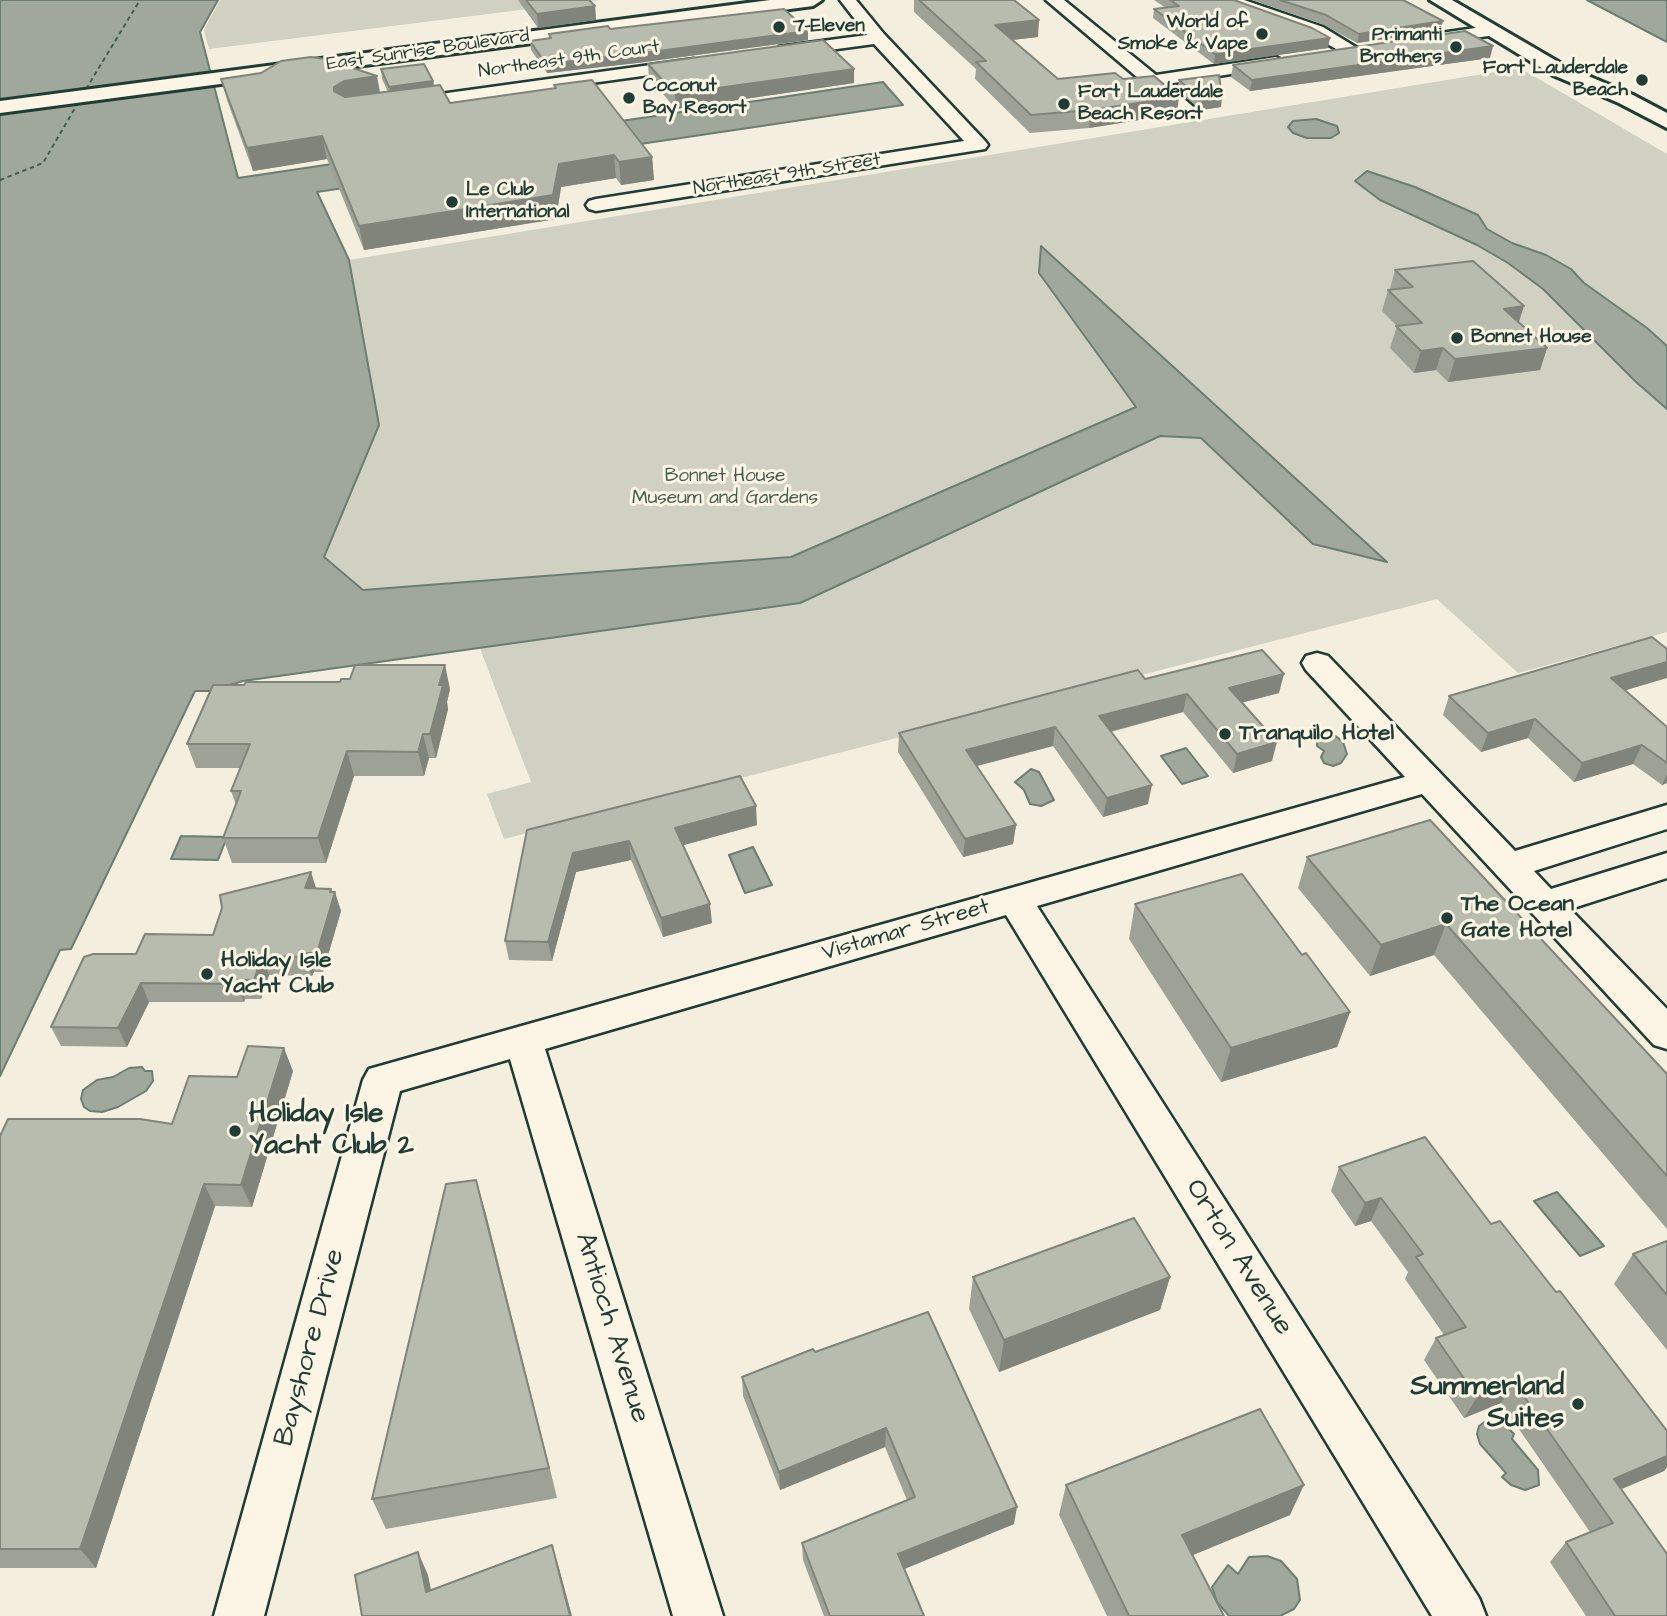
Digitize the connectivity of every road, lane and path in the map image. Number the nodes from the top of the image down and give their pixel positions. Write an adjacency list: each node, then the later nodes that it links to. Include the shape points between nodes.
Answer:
1 (698, 0): 16 (main road, East Sunrise Boulevard)
2 (813, 0): 16 (main road, East Sunrise Boulevard)
3 (848, 0): 8 (street)
4 (1054, 0): 18 (street)
5 (1229, 0): 11 (street, via 1317,31)
6 (1439, 0): 7 (main road)
7 (1489, 31): 9 (street); 17 (main road)
8 (878, 38): 12 (street); 25 (street, Northeast 9th Street, via 978,145)
9 (1409, 43)
10 (1375, 47): 11 (street)
11 (1353, 51): 13 (street)
12 (766, 54)
13 (1323, 55)
14 (1299, 59): 18 (street)
15 (715, 61): 20 (street, Northeast 9th Court)
16 (250, 66): 19 (main road, East Sunrise Boulevard); 21 (main road, East Sunrise Boulevard)
17 (1560, 72): 23 (main road); 24 (main road, via 1599,102)
18 (1154, 81): 22 (street)
19 (0, 89)
20 (387, 106)
21 (0, 107)
22 (1190, 111)
23 (1667, 122)
24 (1667, 141)
25 (596, 205)
26 (1317, 663): 27 (street)
27 (1429, 781): 30 (street); 31 (street, Vistamar Street)
28 (1667, 817): 30 (street)
29 (1667, 865): 32 (street)
30 (1508, 866): 32 (street)
31 (1015, 901): 34 (street, Vistamar Street); 38 (street, Orton Avenue)
32 (1544, 904): 33 (street)
33 (1667, 1034)
34 (523, 1040): 35 (street, Vistamar Street); 37 (street, Antioch Avenue)
35 (383, 1080): 36 (street, Bayshore Drive)
36 (239, 1616)
37 (698, 1616)
38 (1461, 1616)

